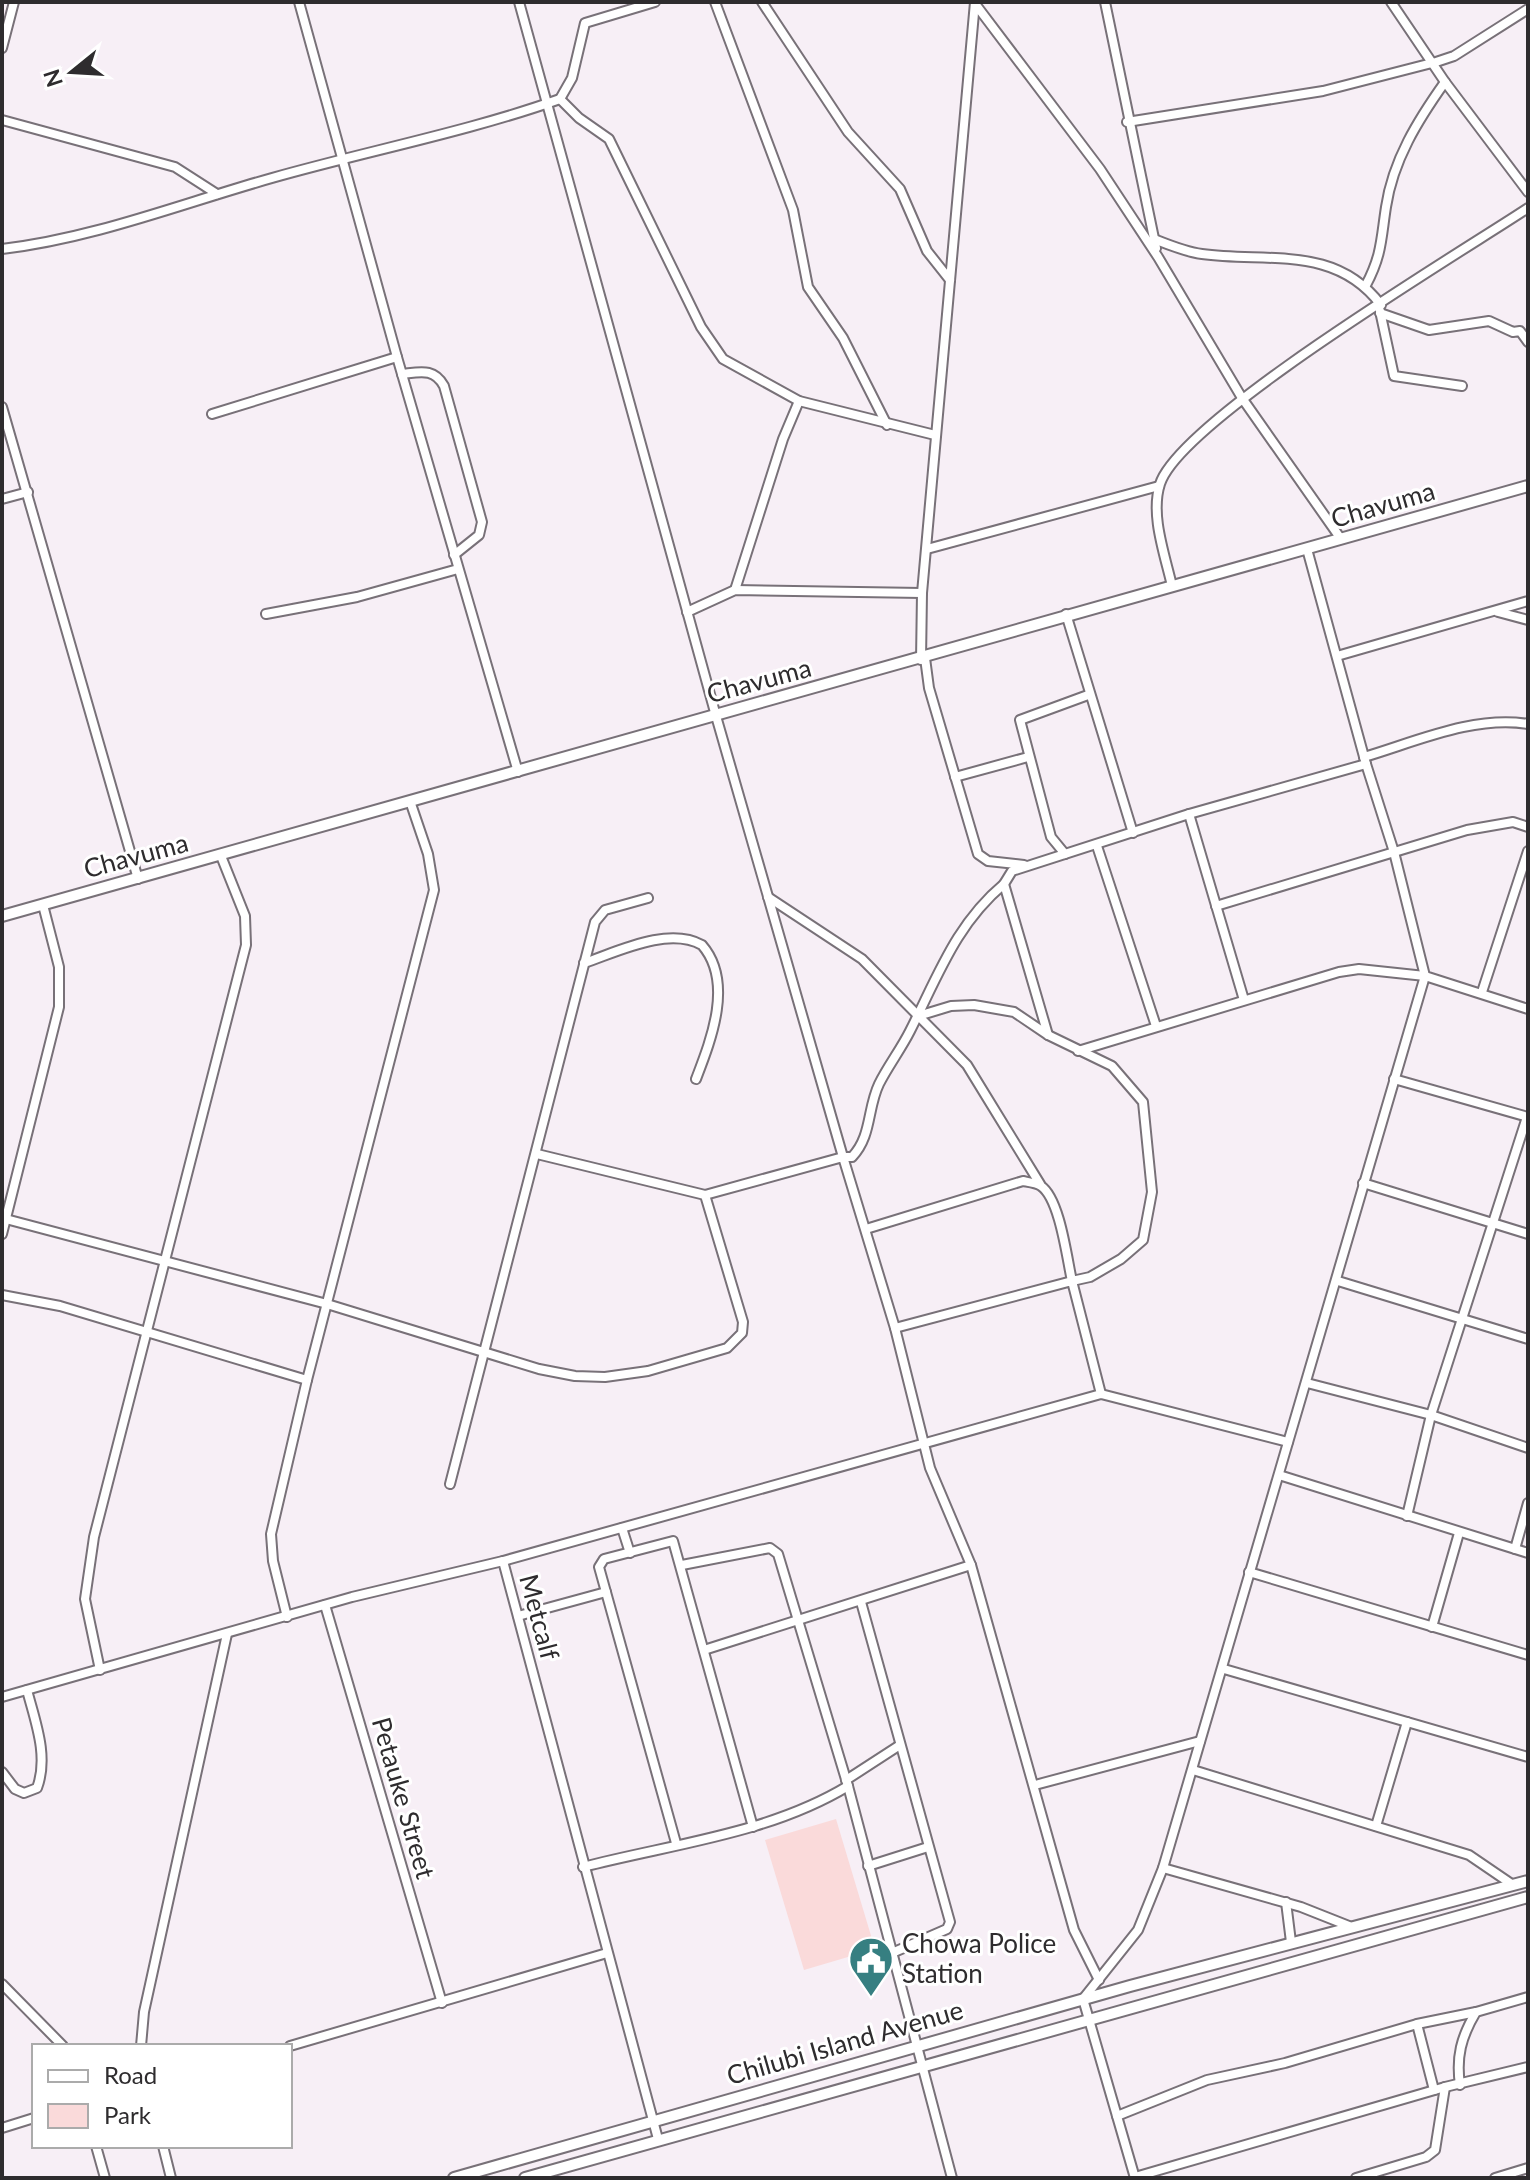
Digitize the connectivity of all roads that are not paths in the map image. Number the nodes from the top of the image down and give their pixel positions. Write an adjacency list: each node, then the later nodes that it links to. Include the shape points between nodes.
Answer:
1 (14, 2): 11 (street)
2 (299, 2): 18 (street)
3 (519, 2): 15 (street)
4 (655, 2): 14 (street, via 585,23 572,78)
5 (715, 2): 36 (street, via 790,202 808,287 843,338)
6 (762, 2): 25 (street, via 848,132 900,189 927,251)
7 (1105, 2): 17 (street)
8 (1391, 2): 12 (street)
9 (975, 3): 24 (street, via 1100,169); 25 (street)
10 (1528, 9): 12 (street, via 1472,46)
11 (2, 48)
12 (1432, 63): 13 (street); 17 (street, via 1323,91)
13 (1445, 82): 19 (street); 26 (street, via 1403,150 1386,207 1382,249)
14 (560, 99): 15 (street); 33 (street, via 609,139 718,352 736,369)
15 (548, 103): 18 (street); 52 (street)
16 (2, 120): 20 (street, via 175,167)
17 (1127, 122): 22 (street)
18 (341, 159): 20 (street); 29 (street)
19 (1528, 192)
20 (217, 194): 23 (street, via 134,221)
21 (1528, 208): 27 (street)
22 (1154, 239): 24 (street); 26 (street, via 1201,254 1292,257)
23 (2, 249)
24 (1158, 257): 32 (street)
25 (950, 280): 37 (street)
26 (1366, 285): 27 (street)
27 (1380, 308): 28 (street, via 1429,330 1494,322 1520,331); 31 (street, via 1394,376); 32 (street)
28 (1528, 342)
29 (397, 357): 30 (street); 35 (street)
30 (402, 374): 45 (street); 45 (street, via 428,372 438,375 444,386 482,522 479,535)
31 (1462, 386)
32 (1242, 398): 38 (street, via 1177,457); 42 (street)
33 (799, 401): 36 (street); 48 (street)
34 (2, 407): 40 (street)
35 (212, 414)
36 (887, 425): 37 (street)
37 (935, 435): 43 (street)
38 (1159, 486): 43 (street); 47 (street, via 1159,526)
39 (1528, 486): 42 (street, Chavuma)
40 (28, 492): 41 (street); 75 (street)
41 (2, 499)
42 (1341, 539): 44 (street, Chavuma)
43 (927, 549): 49 (street)
44 (1307, 549): 47 (street, Chavuma); 56 (street)
45 (454, 555): 46 (street)
46 (458, 569): 53 (street, via 357,597); 63 (street)
47 (1172, 586): 54 (street, Chavuma)
48 (735, 590): 49 (street); 52 (street)
49 (922, 593): 57 (street)
50 (1528, 601): 51 (street)
51 (1497, 611): 55 (street); 56 (street)
52 (687, 612): 59 (street)
53 (266, 614)
54 (1066, 614): 57 (street, Chavuma); 58 (street)
55 (1528, 620)
56 (1337, 656): 62 (street)
57 (923, 659): 59 (street, Chavuma); 64 (street)
58 (1088, 695): 61 (street, via 1020,720); 68 (street)
59 (716, 716): 63 (street, Chavuma); 77 (street)
60 (1528, 724): 62 (street, via 1493,722 1466,728)
61 (1028, 757): 64 (street); 72 (street, via 1051,837)
62 (1365, 761): 66 (street); 71 (street)
63 (518, 772): 65 (street, Chavuma)
64 (955, 777): 74 (street, via 978,854 988,861)
65 (410, 801): 73 (street, Chavuma); 108 (street, via 434,890)
66 (1189, 814): 68 (street); 80 (street)
67 (1528, 827): 71 (street, via 1492,824)
68 (1133, 833): 69 (street)
69 (1097, 846): 72 (street); 88 (street)
70 (1528, 851): 84 (street)
71 (1394, 852): 80 (street); 83 (street)
72 (1065, 854): 74 (street)
73 (221, 856): 75 (street, Chavuma); 104 (street, via 245,916 246,945)
74 (1025, 865): 76 (street)
75 (138, 879): 79 (street, Chavuma)
76 (1004, 884): 87 (street, via 979,905 953,940); 89 (street)
77 (768, 897): 87 (street, via 862,959); 95 (street)
78 (648, 898): 82 (street, via 598,915)
79 (43, 905): 81 (street, Chavuma); 99 (street, via 59,967 59,1007)
80 (1216, 906): 85 (street)
81 (2, 916)
82 (584, 963): 91 (street, via 657,941 682,939 702,945 712,965 718,1007); 94 (street)
83 (1425, 976): 84 (street); 85 (street, via 1359,969); 92 (street)
84 (1482, 992): 86 (street)
85 (1244, 1000): 88 (street)
86 (1528, 1009)
87 (918, 1016): 89 (street, via 974,1005 1014,1012); 95 (street, via 878,1086 863,1145 852,1157); 97 (street, via 967,1065)
88 (1156, 1026): 90 (street)
89 (1048, 1035): 90 (street)
90 (1078, 1051): 105 (street, via 1112,1066 1143,1102 1152,1192 1143,1240 1090,1277)
91 (696, 1079)
92 (1394, 1079): 93 (street); 96 (street)
93 (1528, 1117): 100 (street)
94 (537, 1154): 98 (street); 113 (street)
95 (843, 1157): 98 (street); 101 (street)
96 (1363, 1183): 100 (street); 106 (street)
97 (1040, 1185): 101 (street, via 1023,1181); 105 (street, via 1055,1209)
98 (705, 1195): 113 (street, via 743,1322 742,1333 727,1348 648,1371 605,1377 539,1369)
99 (5, 1219): 102 (street); 104 (street)
100 (1494, 1224): 103 (street); 109 (street)
101 (866, 1229): 110 (street)
102 (2, 1234)
103 (1528, 1234)
104 (163, 1262): 108 (street); 111 (street)
105 (1072, 1281): 110 (street); 116 (street)
106 (1338, 1281): 109 (street); 115 (street)
107 (2, 1295): 111 (street)
108 (327, 1304): 113 (street); 114 (street)
109 (1462, 1319): 112 (street); 117 (street)
110 (895, 1328): 118 (street)
111 (145, 1330): 114 (street); 145 (street, via 87,1578 88,1624)
112 (1528, 1339)
113 (485, 1352): 122 (street)
114 (307, 1380): 138 (street, via 271,1534)
115 (1307, 1383): 117 (street); 119 (street)
116 (1101, 1394): 118 (street); 119 (street)
117 (1431, 1415): 120 (street); 124 (street)
118 (926, 1442): 125 (street); 132 (street, via 930,1468)
119 (1288, 1442): 121 (street)
120 (1528, 1448)
121 (1279, 1475): 124 (street); 133 (street)
122 (450, 1484)
123 (1528, 1503): 127 (street)
124 (1407, 1516): 126 (street)
125 (622, 1528): 128 (street); 130 (street)
126 (1459, 1533): 127 (street); 140 (street)
127 (1515, 1549): 129 (street)
128 (630, 1553): 131 (street, via 673,1541); 134 (street, via 600,1563)
129 (1528, 1553)
130 (503, 1561): 136 (street, Metcalf); 137 (street, Metcalf)
131 (682, 1565): 139 (street, via 775,1550); 142 (street)
132 (971, 1565): 135 (street); 155 (street)
133 (1249, 1572): 140 (street); 144 (street)
134 (606, 1592): 137 (street); 158 (street)
135 (861, 1602): 139 (street); 150 (street)
136 (325, 1605): 138 (street, Metcalf); 175 (street, Petauke Street)
137 (518, 1616): 161 (street, Metcalf)
138 (287, 1617): 141 (street, Metcalf)
139 (798, 1621): 142 (street); 154 (street)
140 (1432, 1627): 143 (street)
141 (227, 1634): 145 (street, Metcalf); 180 (street)
142 (704, 1650): 157 (street)
143 (1528, 1655)
144 (1224, 1669): 148 (street); 149 (street)
145 (100, 1670): 146 (street, Metcalf)
146 (27, 1690): 147 (street, Metcalf); 153 (street, via 41,1747 40,1780 37,1788 24,1793)
147 (2, 1697)
148 (1407, 1722): 151 (street); 156 (street)
149 (1200, 1741): 152 (street); 155 (street)
150 (900, 1745): 154 (street); 159 (street)
151 (1528, 1757)
152 (1193, 1770): 156 (street); 162 (street)
153 (2, 1772)
154 (847, 1783): 157 (street, via 798,1814); 160 (street)
155 (1035, 1785): 171 (street, via 1074,1930)
156 (1376, 1826): 164 (street, via 1469,1855)
157 (753, 1827): 158 (street)
158 (676, 1843): 161 (street)
159 (928, 1847): 160 (street); 170 (street, via 950,1926)
160 (868, 1866): 170 (street)
161 (583, 1867): 169 (street, Metcalf)
162 (1163, 1868): 166 (street); 171 (street, via 1138,1930)
163 (1528, 1881): 164 (street, Chilubi Island Avenue)
164 (1513, 1885): 167 (street, Chilubi Island Avenue)
165 (1528, 1897): 177 (street, Chilubi Island Avenue)
166 (1286, 1902): 167 (street); 168 (street)
167 (1349, 1926): 168 (street, Chilubi Island Avenue)
168 (1291, 1942): 174 (street, Chilubi Island Avenue)
169 (607, 1953): 175 (street); 190 (street, Metcalf)
170 (892, 1953): 182 (street)
171 (1099, 1980): 174 (street)
172 (2, 1984): 179 (street)
173 (1528, 1997): 176 (street)
174 (1083, 1999): 177 (street); 182 (street, Chilubi Island Avenue)
175 (442, 2003): 181 (street)
176 (1476, 2012): 178 (street); 185 (street, via 1459,2050)
177 (1089, 2020): 184 (street, Chilubi Island Avenue); 188 (street)
178 (1417, 2024): 187 (street); 188 (street, via 1207,2080)
179 (61, 2044)
180 (141, 2044)
181 (292, 2045)
182 (916, 2046): 184 (street); 190 (street, Chilubi Island Avenue)
183 (1528, 2067): 185 (street)
184 (922, 2068): 192 (street, Chilubi Island Avenue); 201 (street)
185 (1460, 2085): 186 (street)
186 (1445, 2087): 187 (street); 203 (street, via 1435,2150)
187 (1434, 2090): 202 (street)
188 (1117, 2116): 202 (street)
189 (32, 2119): 191 (street)
190 (653, 2120): 192 (street, Metcalf); 199 (street, Chilubi Island Avenue)
191 (2, 2128)
192 (658, 2139): 196 (street, Chilubi Island Avenue)
193 (97, 2148): 197 (street)
194 (164, 2148): 198 (street)
195 (1528, 2168): 204 (street)
196 (540, 2176): 200 (street, Chilubi Island Avenue)
197 (105, 2178)
198 (171, 2178)
199 (454, 2178)
200 (525, 2178)
201 (952, 2178)
202 (1135, 2178)
203 (1356, 2178)
204 (1495, 2178)

